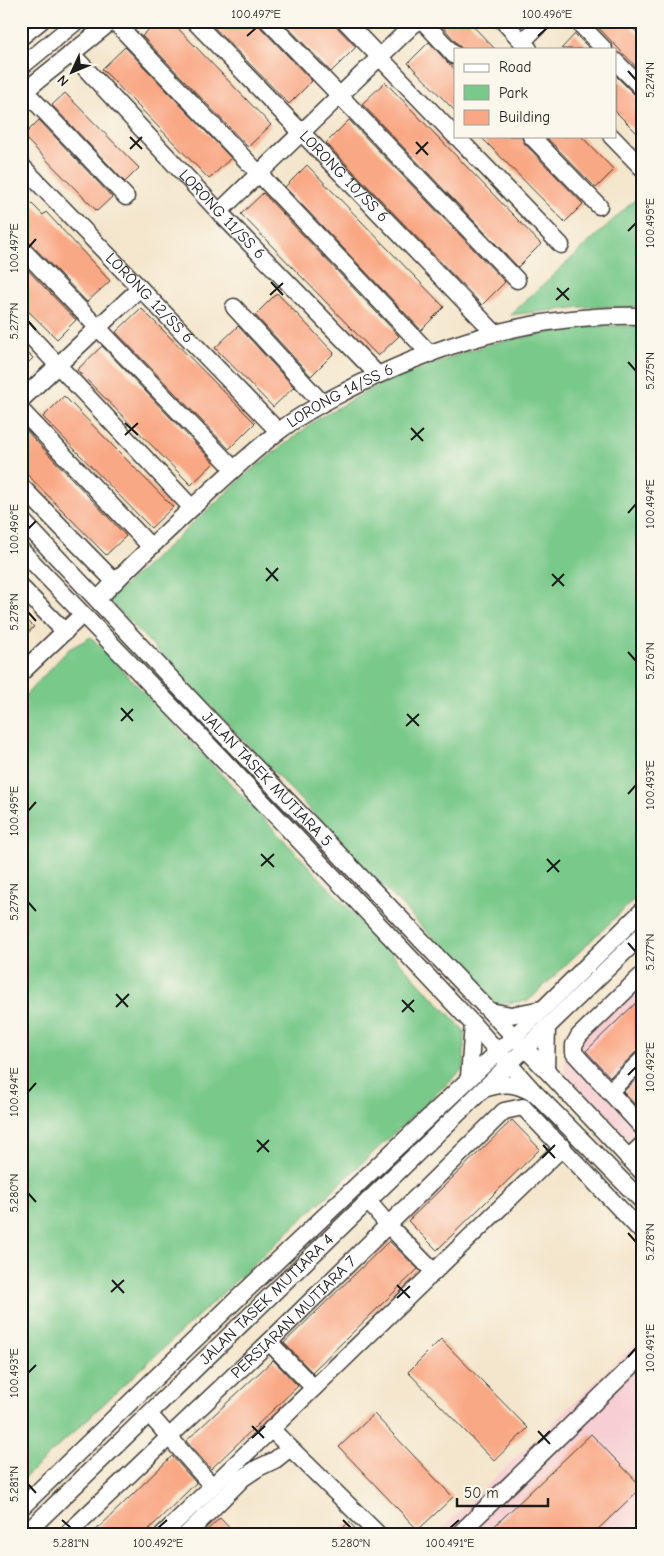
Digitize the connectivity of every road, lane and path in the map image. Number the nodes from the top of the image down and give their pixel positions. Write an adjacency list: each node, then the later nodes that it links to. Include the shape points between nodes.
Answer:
1 (41, 21): 12 (street)
2 (77, 21): 19 (street)
3 (113, 21): 15 (street); 30 (street)
4 (194, 21): 23 (street, LORONG 10/SS 6)
5 (268, 21): 22 (street)
6 (345, 21): 17 (street)
7 (417, 21): 17 (street)
8 (423, 21): 16 (street)
9 (503, 21): 13 (street)
10 (543, 21): 13 (street)
11 (577, 21): 14 (street)
12 (21, 37)
13 (526, 45)
14 (603, 48)
15 (71, 53): 21 (street); 33 (street, LORONG 11/SS 6)
16 (454, 55)
17 (379, 57): 22 (street); 24 (street)
18 (616, 61): 20 (street)
19 (21, 67)
20 (643, 89)
21 (23, 92): 31 (street)
22 (340, 95): 23 (street); 36 (street)
23 (300, 134): 30 (street); 42 (street, LORONG 10/SS 6)
24 (454, 134)
25 (458, 138): 34 (street)
26 (533, 138): 32 (street)
27 (613, 138): 29 (street)
28 (21, 165): 37 (street, LORONG 12/SS 6)
29 (643, 169)
30 (259, 173): 33 (street); 43 (street)
31 (126, 197)
32 (599, 206)
33 (219, 212): 45 (street, LORONG 11/SS 6)
34 (561, 245)
35 (21, 248): 41 (street)
36 (516, 280)
37 (140, 288): 41 (street); 49 (street, LORONG 12/SS 6)
38 (234, 307): 47 (street)
39 (643, 316): 42 (street, LORONG 14/SS 6, via 579,318)
40 (21, 326): 44 (street)
41 (98, 328): 44 (street); 50 (street)
42 (494, 332): 43 (street, LORONG 14/SS 6)
43 (430, 354): 45 (street, LORONG 14/SS 6)
44 (58, 365): 46 (street); 52 (street)
45 (377, 374): 47 (street, LORONG 14/SS 6)
46 (21, 400)
47 (322, 403): 49 (street, LORONG 14/SS 6)
48 (21, 410): 54 (street)
49 (278, 431): 50 (street, LORONG 14/SS 6)
50 (234, 469): 52 (street, LORONG 14/SS 6)
51 (21, 486): 56 (street)
52 (192, 508): 54 (street, LORONG 14/SS 6)
53 (21, 519): 58 (street, JALAN TASEK MUTIARA 5)
54 (151, 547): 56 (street, LORONG 14/SS 6)
55 (21, 550): 59 (street, JALAN TASEK MUTIARA 5)
56 (115, 582): 58 (street, LORONG 14/SS 6)
57 (21, 587): 60 (street)
58 (98, 599): 62 (street, JALAN TASEK MUTIARA 5)
59 (82, 615): 60 (street); 63 (street, JALAN TASEK MUTIARA 5)
60 (64, 632): 61 (street)
61 (21, 673)
62 (214, 724): 63 (street); 68 (street, JALAN TASEK MUTIARA 5)
63 (202, 738): 69 (street, JALAN TASEK MUTIARA 5)
64 (643, 910): 67 (street)
65 (643, 934): 70 (street)
66 (643, 974): 78 (street, via 579,1036 574,1045 574,1053)
67 (542, 1009): 68 (street, via 511,1015); 71 (street)
68 (490, 1011): 71 (street, JALAN TASEK MUTIARA 5)
69 (473, 1024): 73 (street, JALAN TASEK MUTIARA 5); 76 (street)
70 (547, 1027): 72 (street); 75 (street)
71 (513, 1036): 72 (street, JALAN TASEK MUTIARA 5); 73 (street)
72 (525, 1048): 73 (street); 75 (street, JALAN TASEK MUTIARA 5)
73 (503, 1058): 76 (street, JALAN TASEK MUTIARA 4); 77 (street, JALAN TASEK MUTIARA 4); 79 (street, JALAN TASEK MUTIARA 5)
74 (643, 1059): 78 (street)
75 (546, 1070): 83 (street, JALAN TASEK MUTIARA 5)
76 (469, 1077): 90 (street, JALAN TASEK MUTIARA 4)
77 (484, 1089): 79 (street, via 509,1084); 85 (street, JALAN TASEK MUTIARA 4)
78 (609, 1092): 80 (street)
79 (536, 1094): 86 (street, JALAN TASEK MUTIARA 5)
80 (643, 1128)
81 (643, 1144): 83 (street)
82 (563, 1147): 87 (street, PERSIARAN MUTIARA 7, via 523,1107 504,1111); 88 (street); 89 (street)
83 (628, 1158): 84 (street, JALAN TASEK MUTIARA 5)
84 (643, 1173)
85 (368, 1201): 87 (street); 91 (street, JALAN TASEK MUTIARA 4)
86 (643, 1202)
87 (389, 1226): 89 (street); 92 (street, PERSIARAN MUTIARA 7)
88 (643, 1233)
89 (434, 1272): 94 (street)
90 (238, 1298): 91 (street); 100 (street, JALAN TASEK MUTIARA 4)
91 (253, 1314): 95 (street, JALAN TASEK MUTIARA 4)
92 (269, 1342): 94 (street); 97 (street, PERSIARAN MUTIARA 7)
93 (643, 1355): 106 (street)
94 (314, 1388): 96 (street)
95 (149, 1414): 97 (street); 101 (street, JALAN TASEK MUTIARA 4)
96 (271, 1430): 98 (street); 99 (street)
97 (170, 1438): 99 (street); 102 (street, PERSIARAN MUTIARA 7)
98 (290, 1448): 104 (street, via 243,1478); 105 (street)
99 (212, 1486): 103 (street)
100 (21, 1508)
101 (26, 1534)
102 (66, 1535)
103 (162, 1535)
104 (186, 1535)
105 (379, 1535)
106 (458, 1535)

